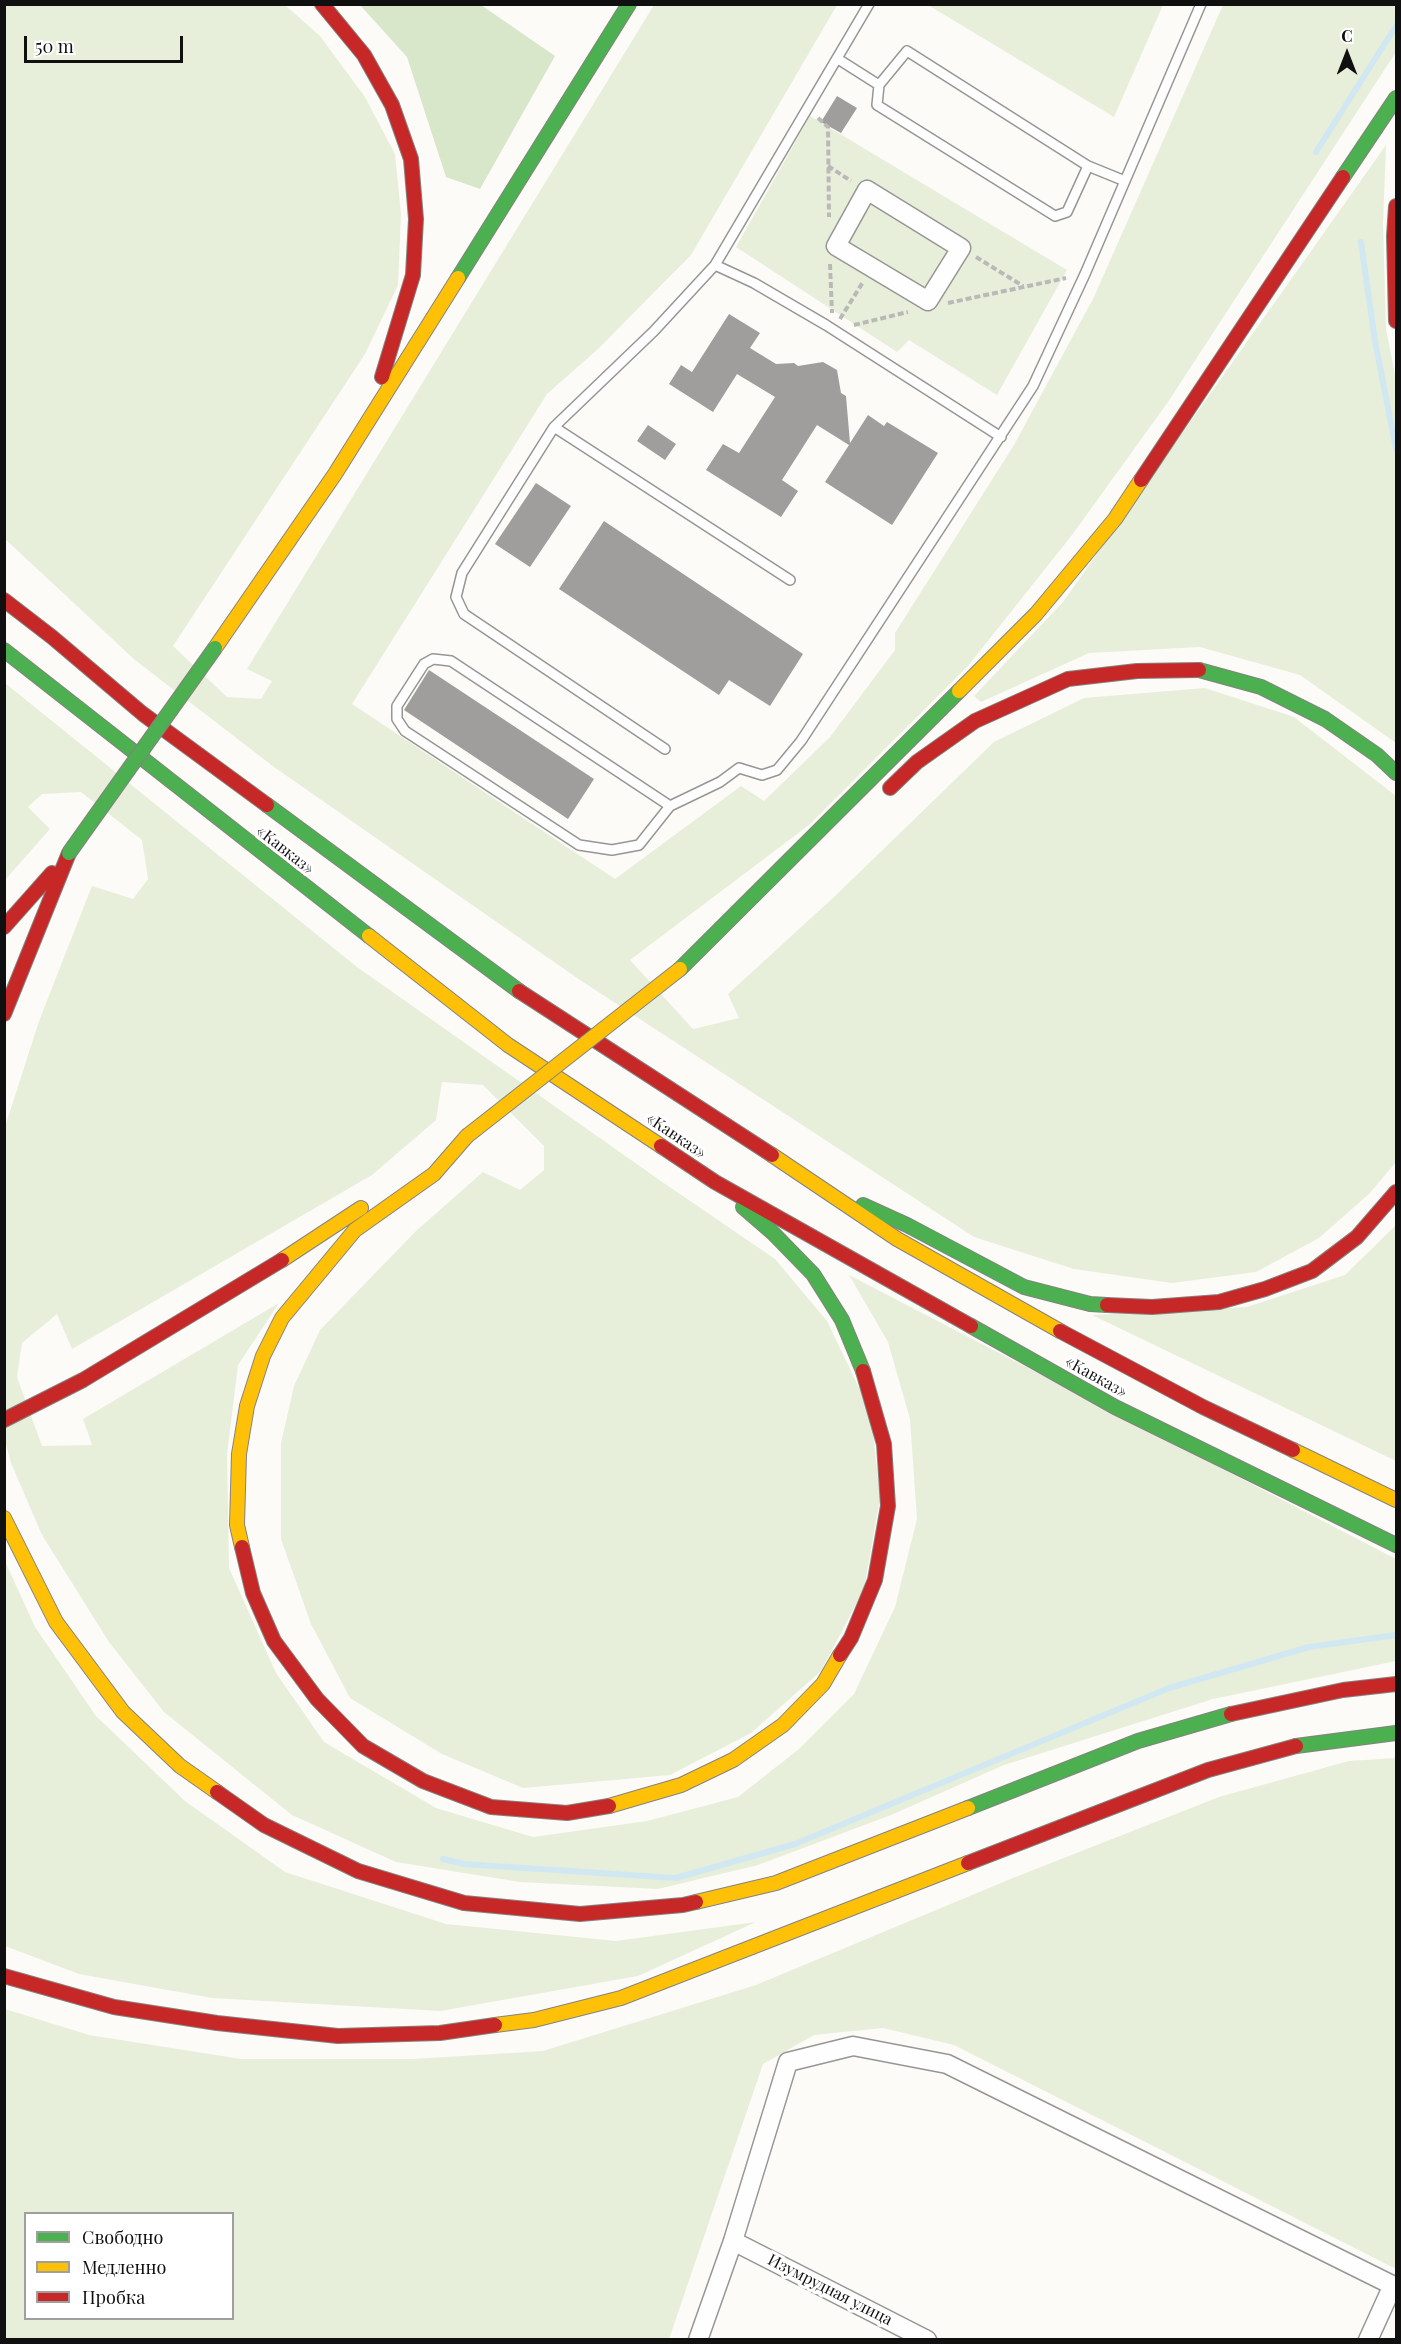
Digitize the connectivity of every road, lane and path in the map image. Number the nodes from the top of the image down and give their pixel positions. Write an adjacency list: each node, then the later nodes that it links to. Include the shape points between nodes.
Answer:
1 (322, 4): 22 (main road, via 364,55 392,105 411,159 416,219 412,275)
2 (629, 4): 22 (main road)
3 (869, 4): 5 (lane)
4 (1201, 4): 10 (lane)
5 (838, 59): 6 (lane); 14 (lane)
6 (879, 85): 9 (lane, via 907,51); 9 (lane, via 877,105 1055,216 1067,212)
7 (1396, 98): 36 (main road, via 1115,519 1036,614)
8 (828, 166): 11 (path)
9 (1089, 166): 10 (lane)
10 (1125, 181): 16 (lane)
11 (867, 190): 13 (street); 15 (street, via 836,246)
12 (1396, 206): 20 (main road)
13 (961, 248): 15 (street, via 928,301); 17 (path)
14 (715, 265): 21 (lane, via 754,283); 23 (lane, via 654,331)
15 (872, 268): 21 (path)
16 (1085, 274): 17 (path); 24 (lane, via 1033,386)
17 (1024, 287): 18 (path)
18 (941, 305)
19 (919, 310): 21 (path)
20 (1396, 321)
21 (833, 330): 24 (lane)
22 (368, 420): 34 (main road, bridge, via 215,648)
23 (554, 427): 25 (lane); 30 (lane, via 462,573 456,597 464,614)
24 (1001, 437): 33 (lane, via 801,741 777,770 762,775 740,768)
25 (790, 580)
26 (4, 589): 28 (main road)
27 (4, 600): 28 (main road, «Кавказ»)
28 (52, 636): 40 (main road, «Кавказ», via 143,714 530,999)
29 (4, 650): 41 (main road, «Кавказ», via 508,1045)
30 (665, 749)
31 (1396, 773): 32 (main road, via 1325,719 1261,687 1199,670 1137,671 1068,679 975,721 917,762)
32 (883, 794)
33 (670, 806): 33 (lane, via 639,845 612,850 579,845 405,730 397,718 397,706 424,664 451,661)
34 (69, 853): 37 (main road); 38 (main road)
35 (771, 898): 36 (main road)
36 (730, 921): 39 (main road, bridge, via 680,969)
37 (4, 927)
38 (4, 1014)
39 (467, 1136): 41 (main road, via 434,1174 355,1230 282,1318 262,1356 247,1406 239,1454 237,1525 253,1593 274,1641 317,1699 363,1746 423,1781 491,1807 567,1813 622,1804 681,1785 733,1760 783,1725 823,1684 850,1638 875,1580 888,1506 884,1444 847,1330 813,1274); 43 (main road, via 316,1239 83,1380)
40 (812, 1181): 42 (main road, via 907,1225 1024,1287 1090,1304 1152,1307 1219,1302 1312,1271 1357,1237); 44 (main road, «Кавказ», via 897,1239 1021,1311 1203,1407)
41 (715, 1182): 46 (main road, «Кавказ», via 1115,1407)
42 (1396, 1192)
43 (4, 1420)
44 (1396, 1500)
45 (4, 1518): 47 (main road, via 56,1622 123,1712 180,1766 264,1825 358,1871 464,1903 580,1914 683,1905 776,1883 1138,1741 1250,1709 1343,1690)
46 (1396, 1545)
47 (1396, 1684)
48 (1396, 1733): 49 (main road, via 1299,1744 1208,1770 621,1998 534,2020 440,2033 338,2036 114,2007)
49 (4, 1976)
50 (733, 2241): 51 (street, via 788,2062 853,2046 947,2064); 52 (street); 53 (street, Изумрудная улица)
51 (1395, 2286): 54 (street)
52 (698, 2340)
53 (927, 2340)
54 (1368, 2340)

